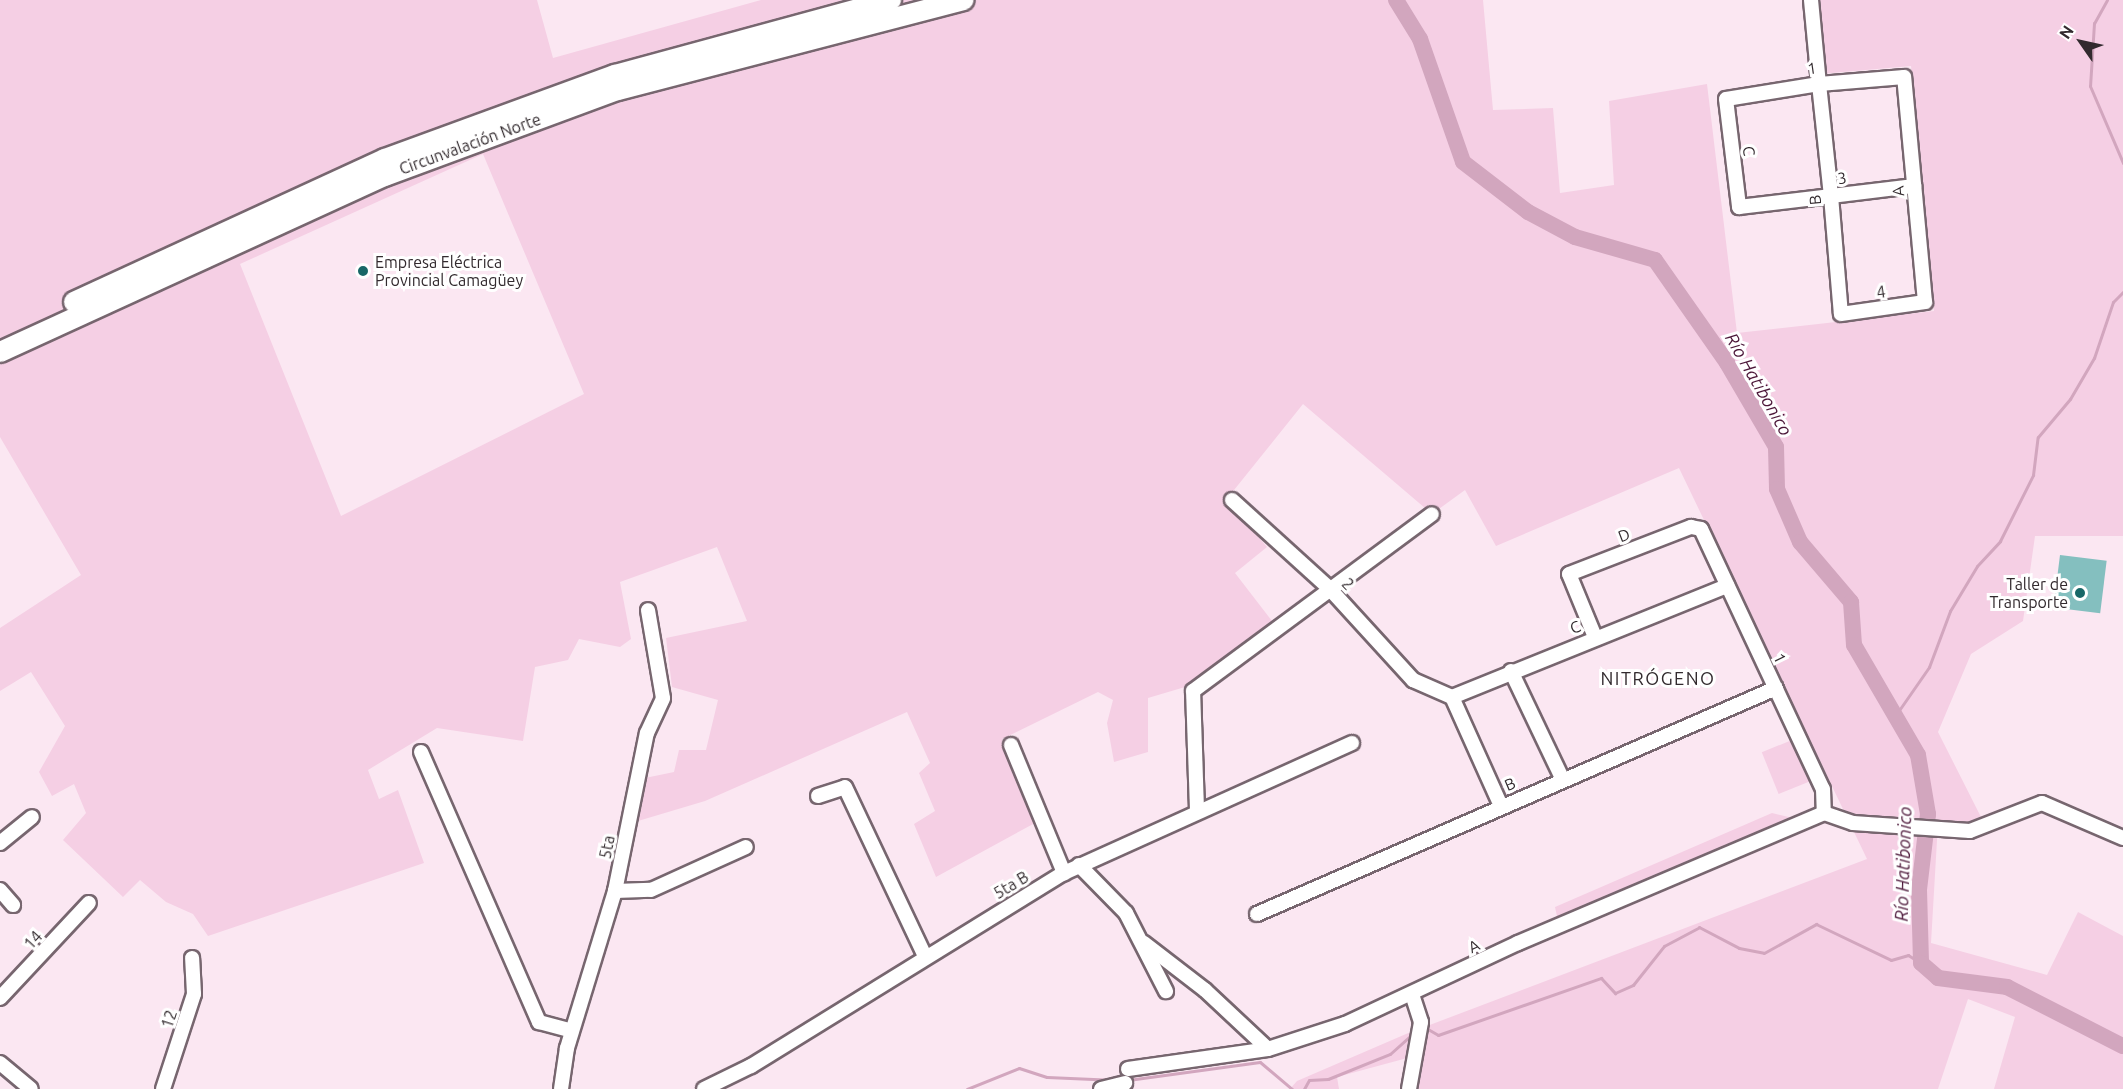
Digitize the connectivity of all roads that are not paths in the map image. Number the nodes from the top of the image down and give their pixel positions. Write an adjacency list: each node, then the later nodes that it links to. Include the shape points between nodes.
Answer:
1 (891, 0): 12 (highway, Circunvalación Norte, via 615,75 385,159)
2 (963, 0): 13 (highway, Circunvalación Norte, via 607,94 385,176)
3 (1811, 0): 5 (street, B)
4 (1904, 77): 5 (street, 1); 7 (street, A)
5 (1820, 84): 6 (street, 1); 8 (street, B)
6 (1726, 99): 9 (street, C)
7 (1914, 186): 8 (street, 3); 10 (street, A)
8 (1831, 196): 9 (street, 3); 11 (street, B)
9 (1739, 207)
10 (1925, 302): 11 (street, 4)
11 (1841, 314)
12 (0, 337)
13 (0, 352)
14 (1232, 500): 18 (street, 2)
15 (1432, 514): 18 (street)
16 (1691, 527): 17 (street, 1, via 1701,529); 20 (street, D, via 1569,574)
17 (1727, 586): 20 (street, C); 22 (street, 1)
18 (1329, 588): 23 (street, 2, via 1413,680 1437,694); 30 (street, via 1193,691)
19 (648, 610): 39 (street, 5ta, via 663,698 647,732)
20 (1595, 637): 21 (street, C)
21 (1511, 671): 23 (street, C); 27 (street)
22 (1776, 688): 27 (street, B); 31 (street, 1, via 1823,789)
23 (1452, 697): 29 (street)
24 (1352, 743): 30 (street, 5ta B)
25 (1011, 745): 37 (street)
26 (421, 752): 49 (street, via 539,1022)
27 (1563, 780): 29 (street, B)
28 (818, 796): 44 (street, via 845,787)
29 (1501, 806): 42 (street, B)
30 (1197, 810): 36 (street, 5ta B)
31 (1824, 813): 33 (street, via 1853,823 1970,831 2042,803); 47 (street, A)
32 (32, 817): 34 (street)
33 (2123, 838)
34 (0, 843)
35 (746, 847): 39 (street, via 651,890)
36 (1079, 865): 37 (street, 5ta B); 43 (street, via 1126,913)
37 (1064, 873): 44 (street, 5ta B)
38 (0, 890): 41 (street)
39 (615, 891): 49 (street, 5ta)
40 (89, 903): 48 (street, 14)
41 (13, 904)
42 (1257, 914)
43 (1144, 943): 46 (street); 50 (street, via 1205,990)
44 (925, 956): 57 (street, 5ta B, via 751,1066)
45 (192, 958): 55 (street, 12, via 194,994)
46 (1167, 991)
47 (1412, 994): 50 (street, A); 59 (street, via 1421,1022)
48 (0, 998)
49 (572, 1031): 56 (street, 5ta)
50 (1268, 1049): 52 (street, A)
51 (0, 1063): 54 (street)
52 (1128, 1069)
53 (1125, 1083): 58 (street)
54 (31, 1089)
55 (163, 1089)
56 (561, 1089)
57 (704, 1089)
58 (1101, 1089)
59 (1409, 1089)

